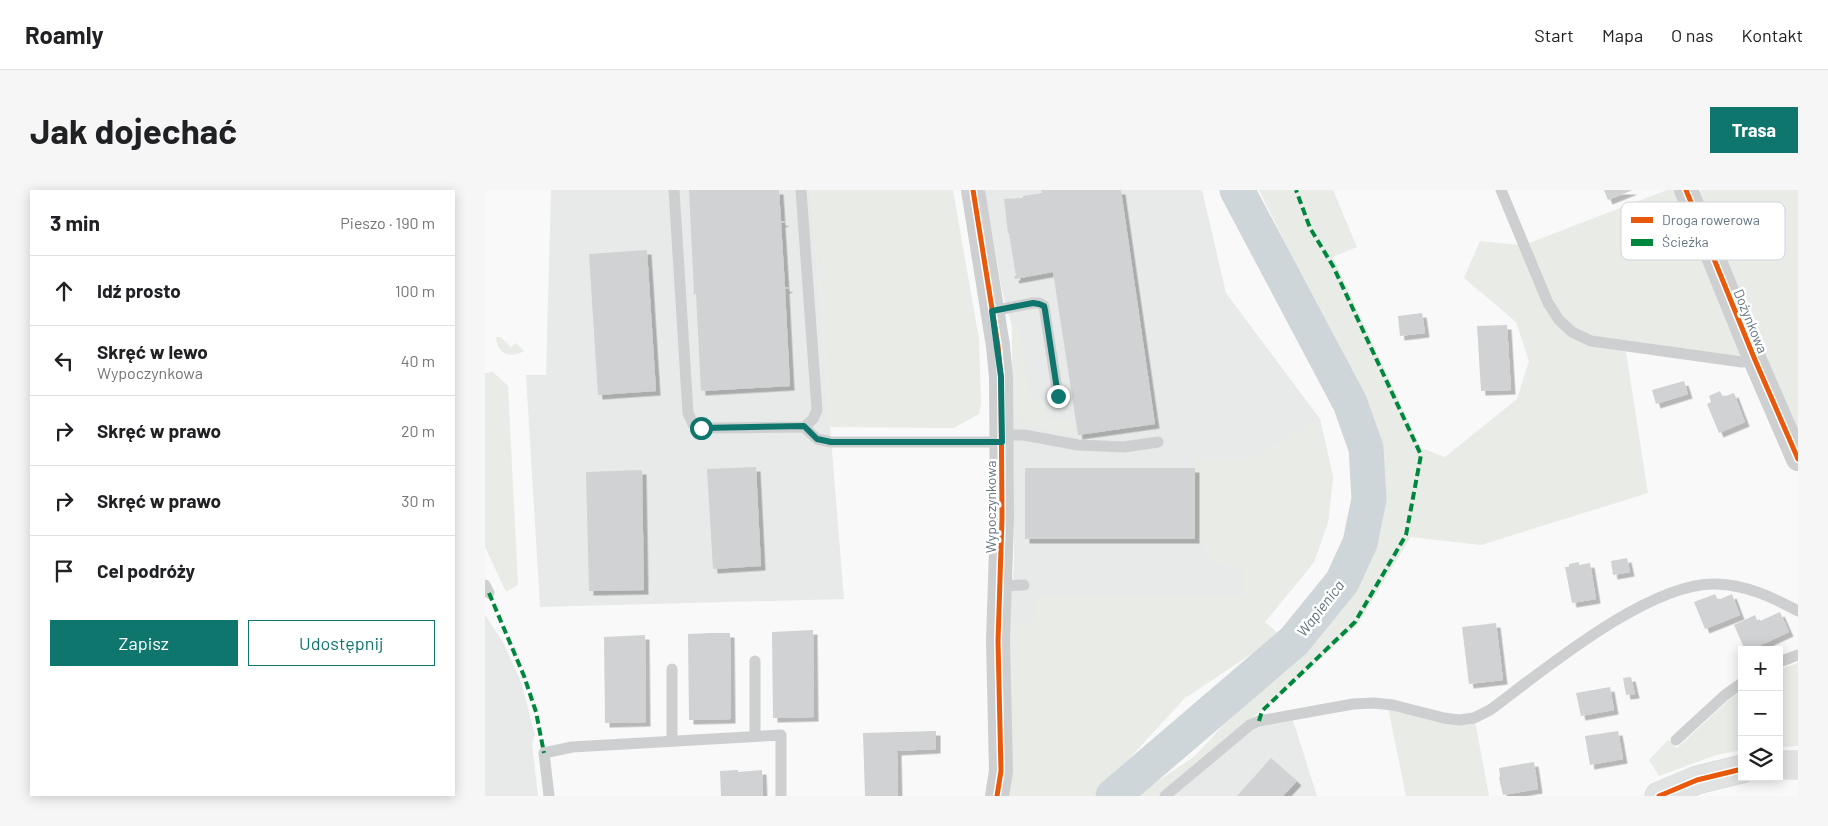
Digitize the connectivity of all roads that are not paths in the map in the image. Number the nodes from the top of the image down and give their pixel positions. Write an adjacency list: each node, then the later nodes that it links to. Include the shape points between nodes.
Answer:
1 (674, 190): 11 (lane, via 688,413 693,424 701,428)
2 (801, 190): 11 (lane, via 817,397 813,419)
3 (973, 190): 8 (street, Wypoczynkowa)
4 (1501, 190): 9 (lane, via 1548,304 1572,332 1591,341 1645,350 1742,362)
5 (1686, 190): 6 (street, Dożynkowa)
6 (1691, 202)
7 (1714, 260): 9 (street, Dożynkowa)
8 (992, 311): 10 (lane, via 1033,303 1044,306); 12 (street, Wypoczynkowa, via 1001,377)
9 (1755, 360): 14 (street, Dożynkowa)
10 (1058, 396)
11 (804, 426): 12 (lane, via 817,439 831,442)
12 (1002, 439): 13 (lane, via 1024,435 1078,445 1124,447); 16 (street, Wypoczynkowa)
13 (1158, 442)
14 (1798, 459)
15 (1024, 585): 16 (lane)
16 (1000, 586): 31 (street, Wypoczynkowa, via 1001,771)
17 (1798, 611): 32 (lane, via 1767,595 1738,586 1693,586 1643,606 1592,635 1490,710 1474,718 1444,718 1374,703 1265,719 1250,725)
18 (1798, 655): 20 (lane)
19 (755, 661): 23 (lane)
20 (1783, 661)
21 (672, 670): 25 (lane)
22 (1738, 687): 24 (lane)
23 (755, 736): 25 (lane); 30 (lane, via 781,735)
24 (1676, 740)
25 (672, 741): 29 (lane, via 572,747 544,753)
26 (1783, 765): 27 (street)
27 (1798, 765)
28 (1738, 770): 33 (street, via 1697,780)
29 (549, 796)
30 (781, 796)
31 (997, 796)
32 (1165, 796)
33 (1659, 796)

